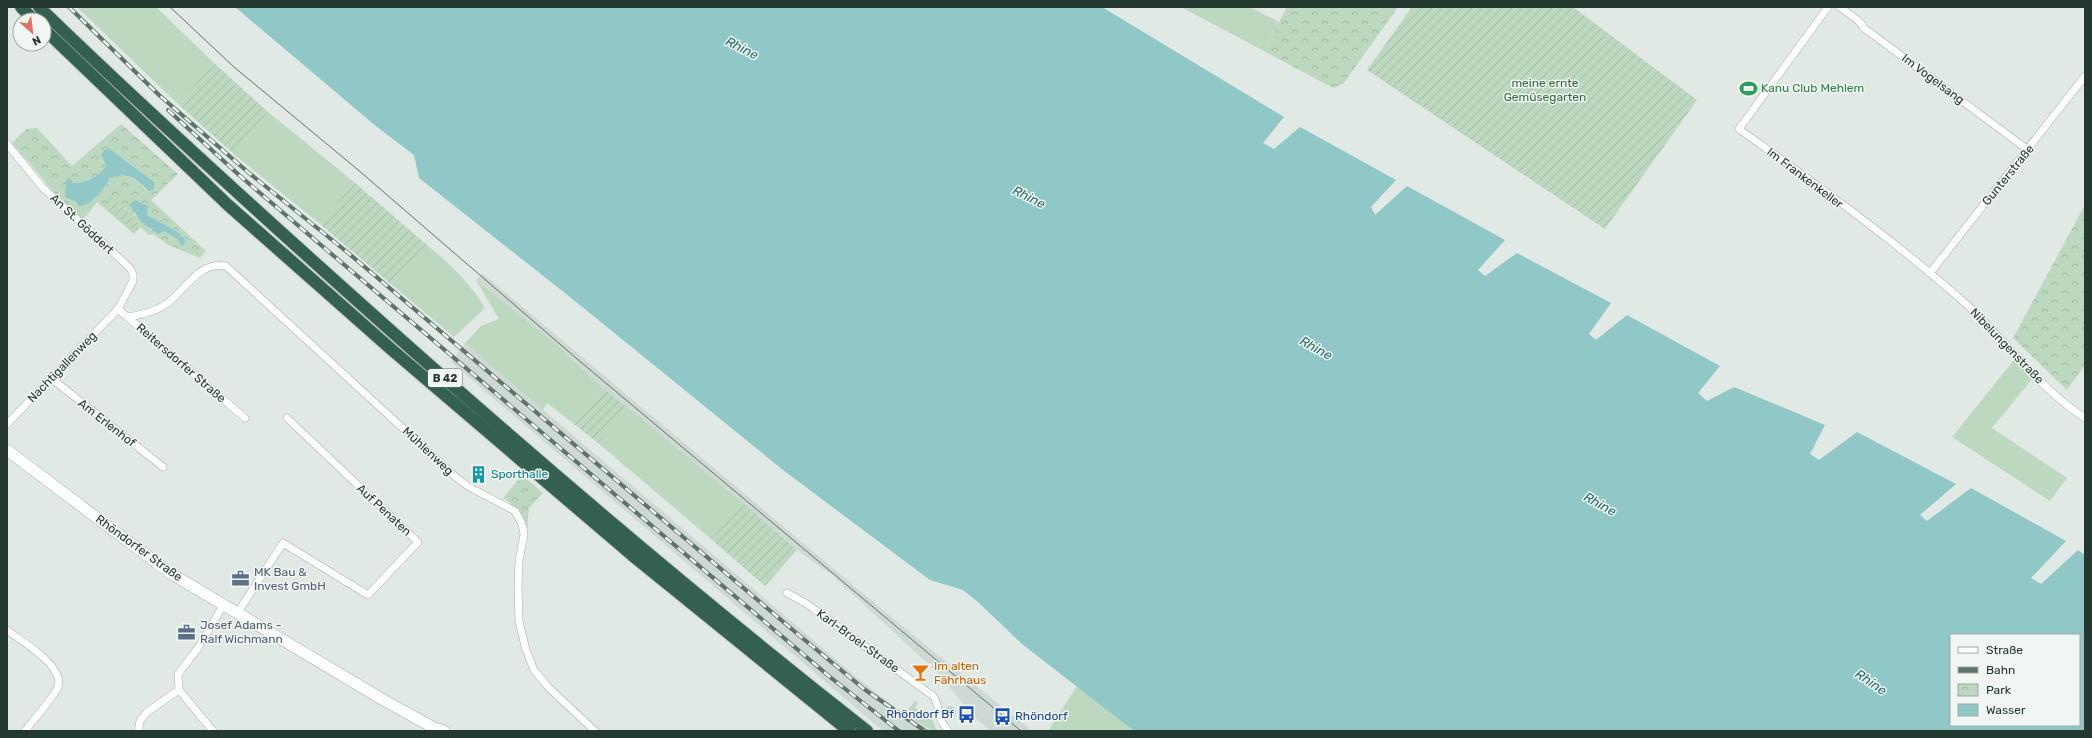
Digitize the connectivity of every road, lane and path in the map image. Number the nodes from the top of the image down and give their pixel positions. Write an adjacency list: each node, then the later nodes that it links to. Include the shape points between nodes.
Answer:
1 (39, 7): 29 (highway, B 42, via 236,192 551,472)
2 (1828, 7): 8 (street, Im Frankenkeller, via 1739,129 1813,182)
3 (1840, 7): 7 (street, Im Vogelsang, via 1864,28)
4 (52, 37): 28 (highway, B 42, via 228,204 391,350 626,550)
5 (2085, 76): 7 (street, Gunterstraße)
6 (7, 144): 9 (street, An St. Göddert, via 49,193 130,268 133,281)
7 (2028, 150): 8 (street, Gunterstraße)
8 (1930, 273): 14 (street, Nibelungenstraße, via 1966,304 2048,388)
9 (118, 309): 10 (street, Reitersdorfer Straße); 11 (street, Nachtigallenweg)
10 (128, 317): 12 (street, Reitersdorfer Straße); 27 (street, Mühlenweg, via 144,314 168,303 199,271 216,264 226,266 457,478 514,511 522,524 524,534 519,560 518,587 519,621 526,650 534,670 549,688)
11 (51, 378): 15 (street, Nachtigallenweg); 17 (street, Am Erlenhof)
12 (245, 418)
13 (287, 418): 20 (street, Auf Penaten, via 418,542 368,595 283,543)
14 (2085, 418)
15 (7, 424)
16 (7, 450): 19 (main road, Rhöndorfer Straße, via 170,573)
17 (163, 467)
18 (787, 593): 30 (street, Karl-Broel-Straße, via 807,604 933,696 939,705 938,717)
19 (224, 604): 20 (main road, Rhöndorfer Straße); 22 (street, via 198,648 178,674)
20 (238, 612): 26 (main road, Rhöndorfer Straße, via 387,702)
21 (7, 630): 23 (street, via 46,660 58,674 58,686)
22 (179, 690): 24 (street, via 147,712 140,721); 25 (street)
23 (25, 731)
24 (138, 731)
25 (213, 731)
26 (444, 731)
27 (595, 731)
28 (849, 731)
29 (867, 731)
30 (946, 731)

